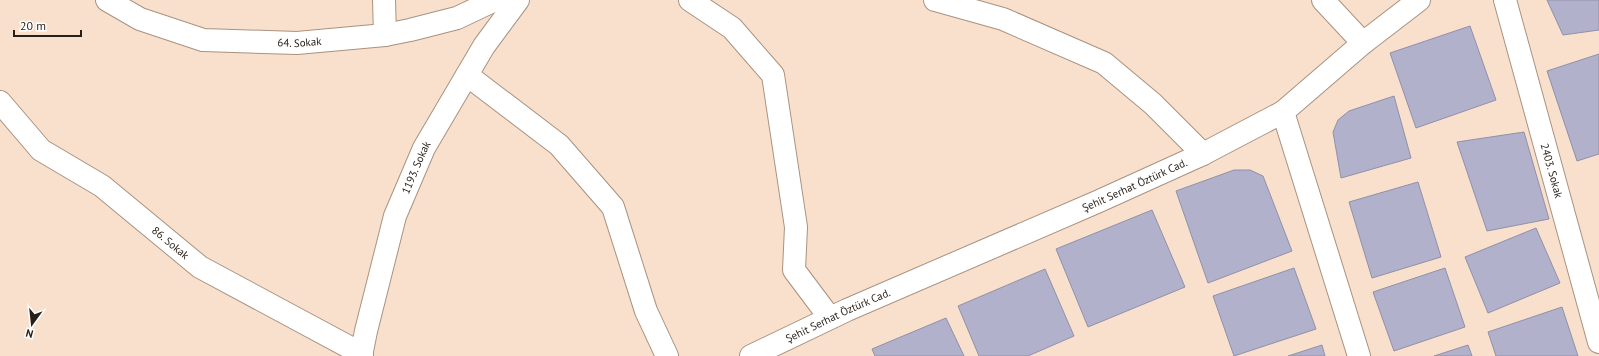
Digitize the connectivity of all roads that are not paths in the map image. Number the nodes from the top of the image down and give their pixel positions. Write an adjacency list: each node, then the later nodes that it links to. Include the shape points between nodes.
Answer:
1 (107, 0): 10 (street, 64. Sokak, via 140,19 203,40 297,43)
2 (384, 0): 10 (street)
3 (495, 0): 10 (street, 64. Sokak, via 458,18)
4 (518, 0): 12 (street, 1193. Sokak, via 484,46)
5 (690, 0): 16 (street, via 732,28 773,75 796,227 794,270)
6 (935, 0): 15 (street, via 1003,19 1104,64 1153,104)
7 (1323, 0): 11 (street)
8 (1419, 0): 11 (street, Şehit Serhat Öztürk Cad.)
9 (1505, 0): 17 (street, 2403. Sokak)
10 (385, 35)
11 (1363, 44): 14 (street, Şehit Serhat Öztürk Cad.)
12 (467, 75): 18 (street, 1193. Sokak, via 424,148 395,216); 19 (street, via 559,145 613,207 646,311)
13 (0, 102): 18 (street, 86. Sokak, via 41,150 102,186 200,267)
14 (1283, 112): 15 (street, Şehit Serhat Öztürk Cad.); 21 (street)
15 (1203, 154): 16 (street, Şehit Serhat Öztürk Cad.)
16 (830, 318): 20 (street, Şehit Serhat Öztürk Cad.)
17 (1599, 342)
18 (362, 355)
19 (667, 356)
20 (751, 356)
21 (1359, 356)

